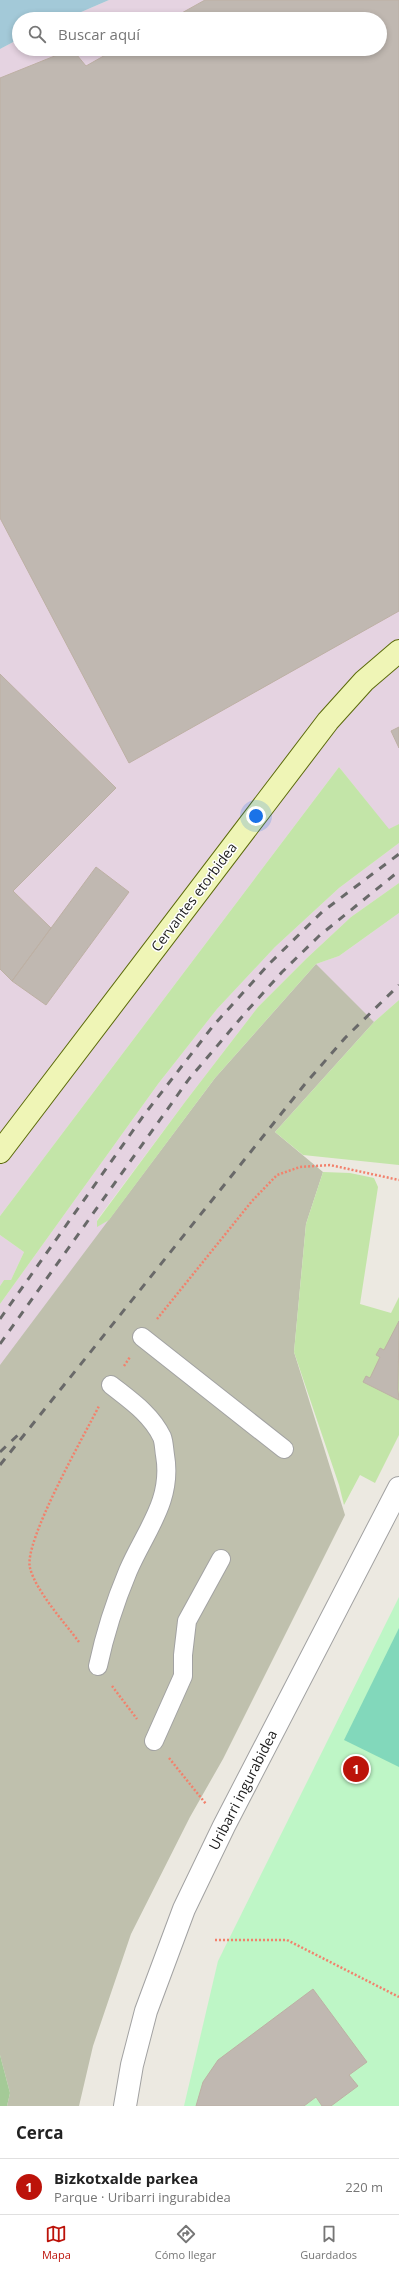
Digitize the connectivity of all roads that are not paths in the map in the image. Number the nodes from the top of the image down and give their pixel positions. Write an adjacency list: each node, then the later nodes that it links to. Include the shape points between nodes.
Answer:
1 (399, 651): 2 (street, Cervantes etorbidea, via 364,681 328,721)
2 (0, 1152)
3 (142, 1337): 5 (lane)
4 (111, 1385): 8 (lane, via 145,1412 162,1437 168,1471 162,1501 128,1570 105,1631)
5 (284, 1449)
6 (399, 1488): 10 (street, Uribarri ingurabidea, via 224,1826 184,1909 146,2011)
7 (221, 1559): 9 (lane, via 187,1620 183,1676)
8 (98, 1666)
9 (154, 1740)
10 (124, 2106)

